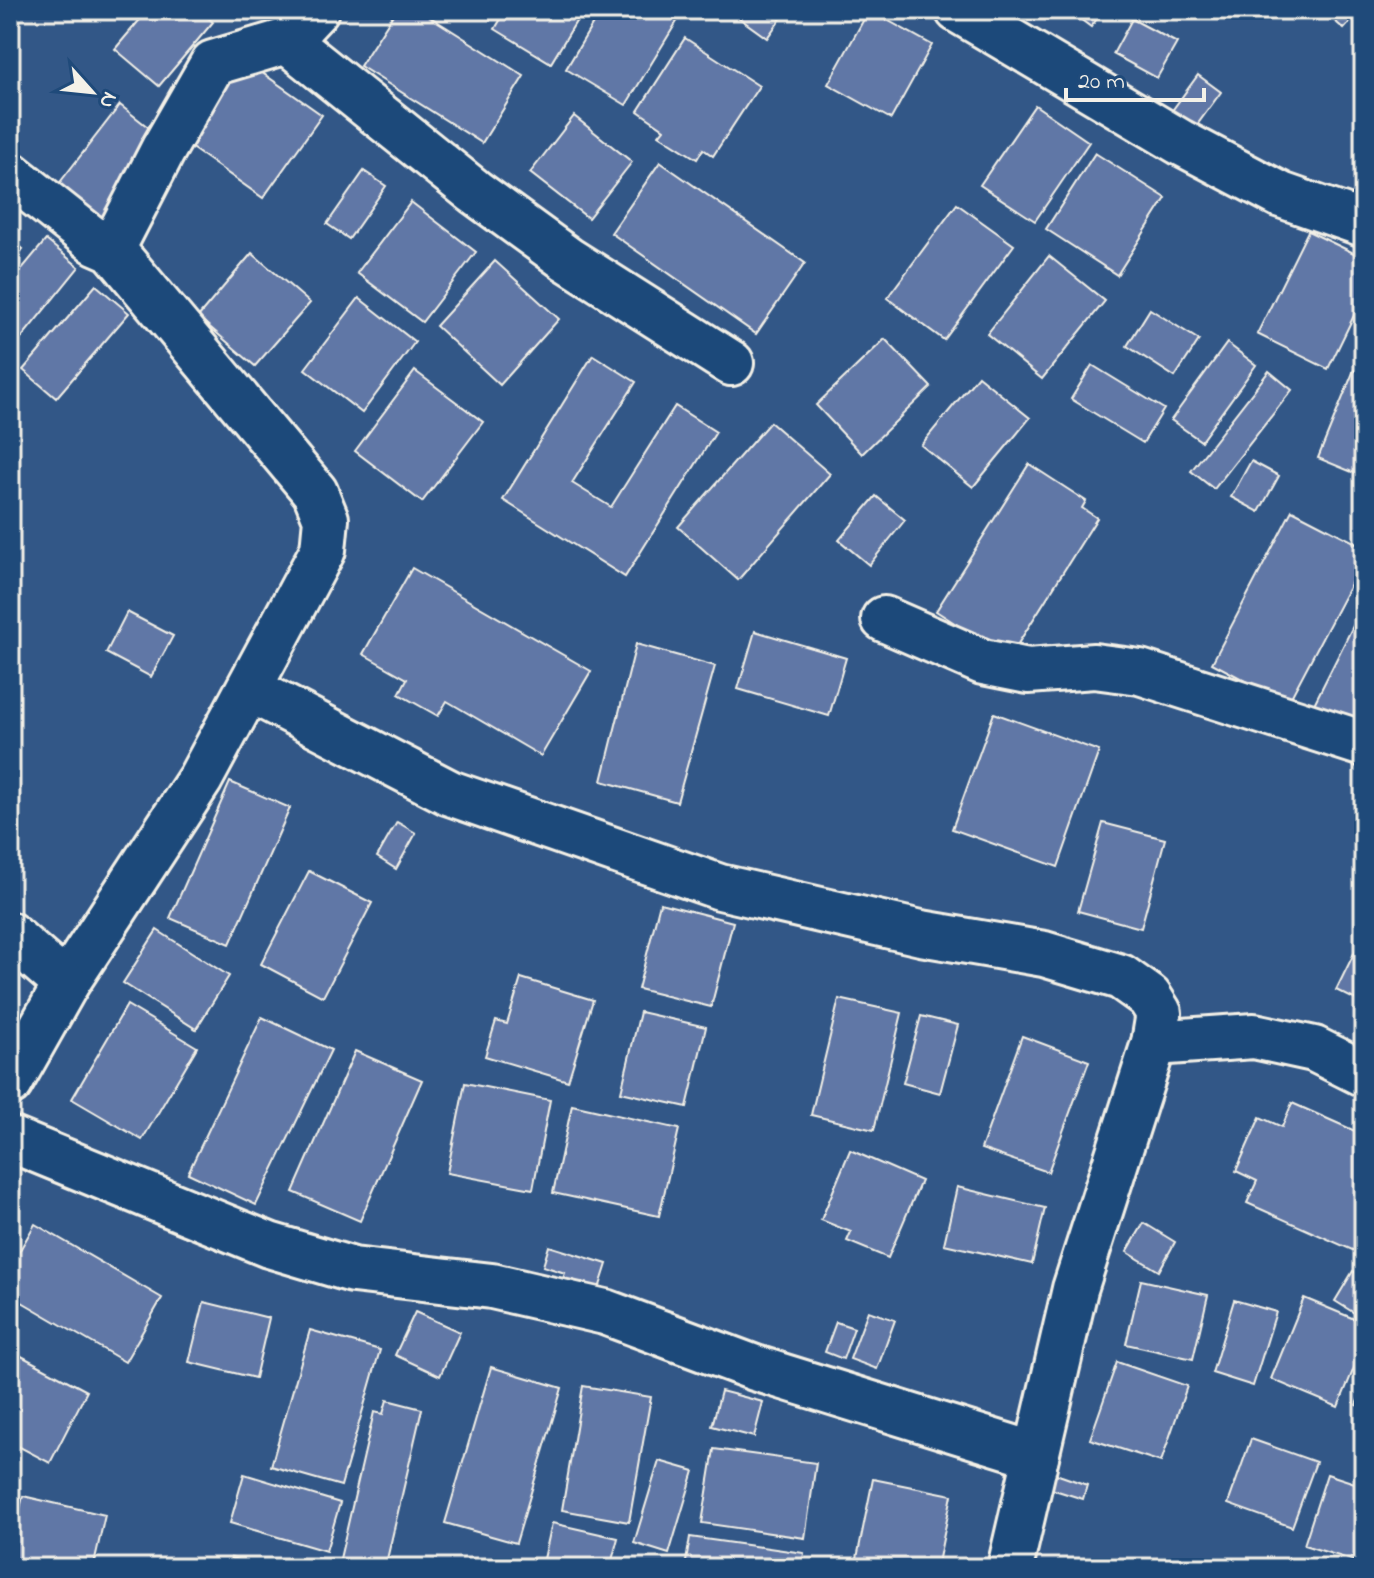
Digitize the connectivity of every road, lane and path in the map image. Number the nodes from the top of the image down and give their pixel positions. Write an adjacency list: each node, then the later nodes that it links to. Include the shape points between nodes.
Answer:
1 (981, 16): 4 (street, via 1180,142 1281,195)
2 (301, 25): 5 (street, via 213,63); 6 (street, via 475,192 556,251)
3 (10, 174): 5 (street)
4 (1364, 224)
5 (112, 249): 8 (street, via 315,492 326,519 323,550)
6 (731, 363)
7 (884, 619): 9 (street, via 983,662 1028,671 1094,666 1140,672)
8 (249, 689): 11 (street, via 200,779); 12 (street, via 450,793 720,887 921,933 1044,954 1121,977 1149,997 1159,1013)
9 (1364, 744)
10 (10, 935): 11 (street)
11 (66, 984): 14 (street)
12 (1154, 1043): 13 (street, via 1254,1036 1314,1049); 16 (street, via 1075,1289)
13 (1364, 1074)
14 (10, 1083)
15 (10, 1139): 16 (street, via 269,1245 353,1270 492,1286 605,1312 755,1368)
16 (1036, 1455): 17 (street)
17 (1010, 1568)

